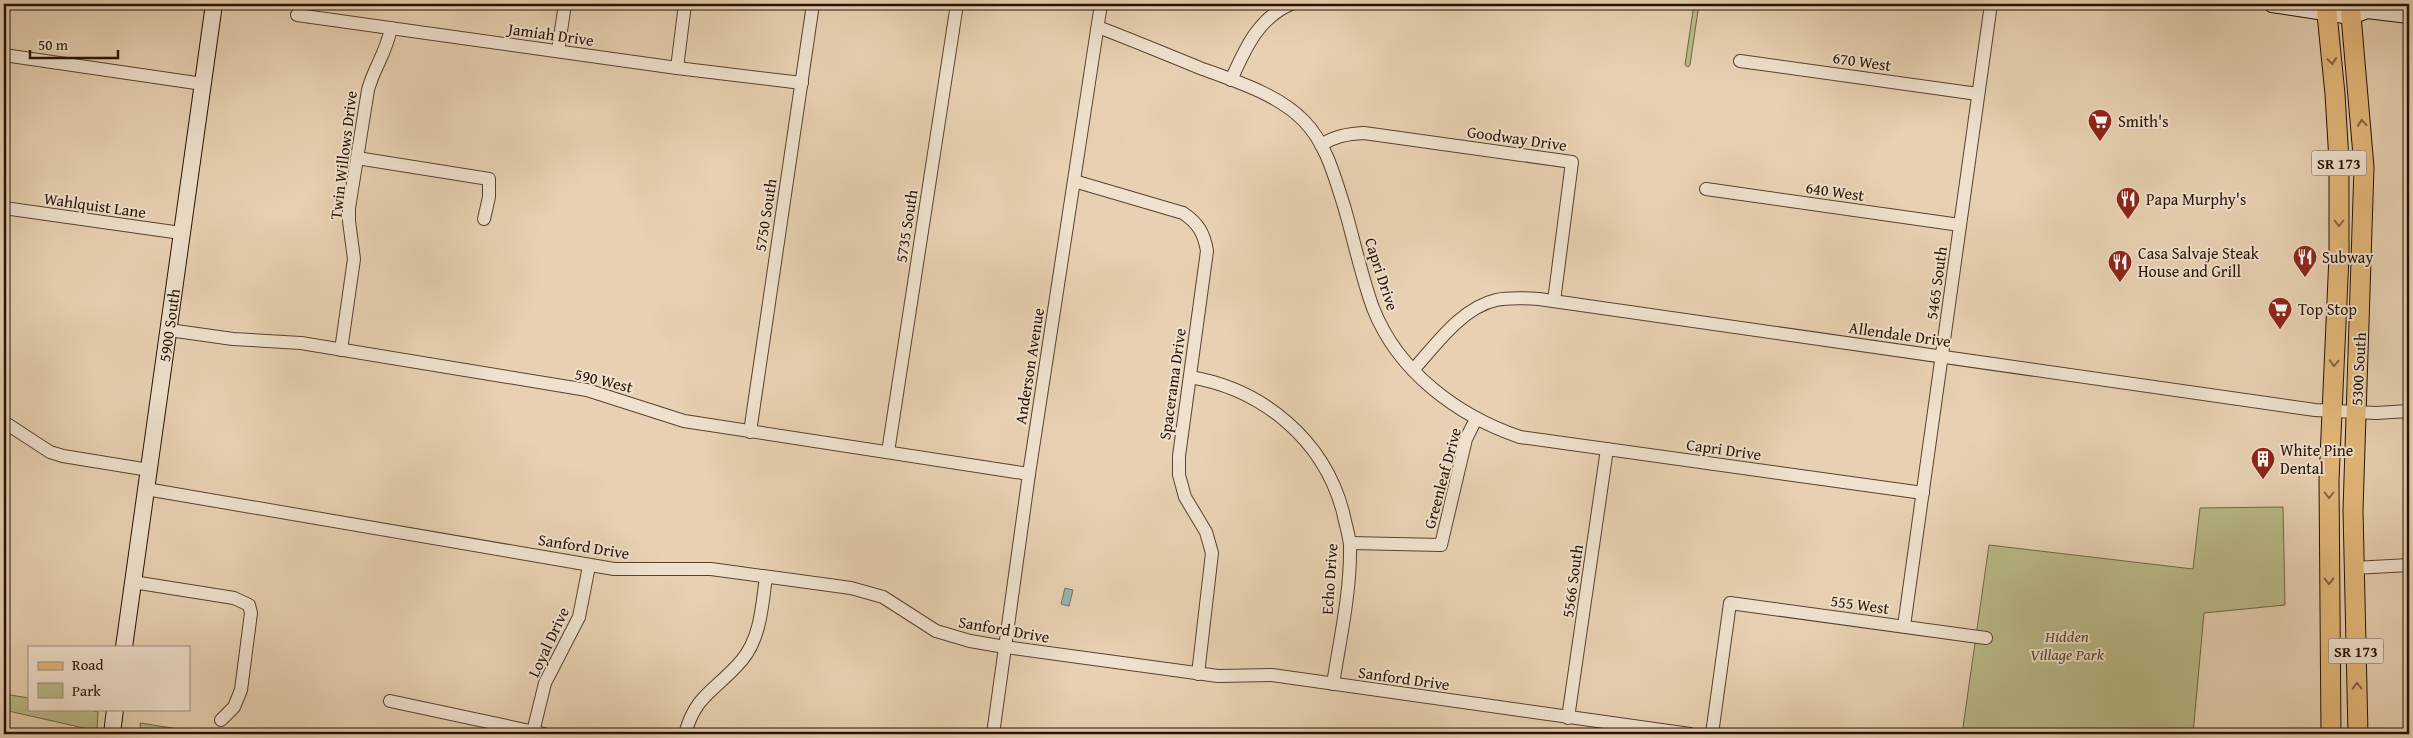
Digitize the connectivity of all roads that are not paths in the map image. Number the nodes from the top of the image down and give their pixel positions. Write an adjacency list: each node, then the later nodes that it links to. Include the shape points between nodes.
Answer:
1 (214, 4): 23 (street, 5900 South)
2 (565, 4): 17 (street)
3 (685, 4): 20 (street)
4 (813, 4): 22 (street, 5750 South)
5 (957, 4): 46 (street, 5735 South)
6 (1097, 4): 7 (street)
7 (1101, 4): 15 (street, Anderson Avenue)
8 (1291, 4): 21 (street, via 1263,22 1252,36)
9 (1991, 4): 24 (street, 5465 South)
10 (2272, 4): 11 (street)
11 (2326, 8): 12 (street); 39 (main road, 5300 South / SR 173, one-way to 39, via 2339,160 2339,256)
12 (2356, 8): 14 (street); 41 (main road, 5300 South / SR 173, one-way to 12, via 2364,166)
13 (297, 15): 16 (street, Jamiah Drive)
14 (2409, 15)
15 (1098, 27): 21 (street, Capri Drive); 27 (street, Anderson Avenue)
16 (391, 28): 17 (street, Jamiah Drive); 26 (street, Twin Willows Drive, via 385,53 371,78)
17 (558, 51): 20 (street, Jamiah Drive)
18 (4, 54): 23 (street)
19 (1740, 60): 24 (street, 670 West)
20 (677, 68): 22 (street, Jamiah Drive)
21 (1231, 80): 25 (street, Capri Drive, via 1284,104 1305,122)
22 (802, 82): 44 (street, 5750 South)
23 (202, 84): 32 (street, 5900 South)
24 (1978, 94): 31 (street, 5465 South)
25 (1321, 145): 33 (street, Goodway Drive, via 1332,138 1364,133 1572,162); 37 (street, Capri Drive, via 1336,181 1374,310)
26 (357, 158): 30 (street, via 489,178); 35 (street, Twin Willows Drive, via 349,221 354,267)
27 (1074, 181): 38 (street, Spacerama Drive, via 1183,214 1201,230 1207,251); 48 (street, Anderson Avenue)
28 (1706, 189): 31 (street, 640 West)
29 (4, 208): 32 (street, Wahlquist Lane)
30 (484, 220)
31 (1960, 225): 36 (street, 5465 South)
32 (182, 233): 34 (street, 5900 South)
33 (1554, 301): 36 (street, Allendale Drive); 37 (street, Allendale Drive, via 1518,298 1484,304 1450,329)
34 (168, 330): 35 (street, 590 West); 47 (street, 5900 South)
35 (341, 350): 44 (street, 590 West, via 587,390 684,421)
36 (1942, 357): 39 (street, Allendale Drive); 50 (street, 5465 South)
37 (1413, 370): 42 (street, Capri Drive, via 1441,396)
38 (1190, 376): 51 (street, Echo Drive, via 1246,394 1263,403 1300,434 1330,478 1339,498); 61 (street, Spacerama Drive, via 1181,434 1179,475 1185,497 1206,532 1212,553)
39 (2332, 411): 41 (street, Allendale Drive); 73 (main road, 5300 South / SR 173, one-way to 73, via 2329,520)
40 (2409, 411): 41 (street, Allendale Drive)
41 (2355, 412): 54 (main road, 5300 South / SR 173)
42 (1476, 420): 45 (street, Capri Drive, via 1520,437); 51 (street, Greenleaf Drive, via 1466,439 1441,545)
43 (4, 422): 47 (street, via 50,452 62,456)
44 (750, 432): 46 (street, 590 West)
45 (1607, 449): 50 (street, Capri Drive); 65 (street, 5566 South)
46 (888, 452): 48 (street, 590 West)
47 (149, 470): 49 (street, 5900 South)
48 (1029, 474): 60 (street, Anderson Avenue)
49 (146, 489): 53 (street, Sanford Drive); 56 (street, 5900 South)
50 (1923, 493): 57 (street, 5465 South)
51 (1350, 543): 62 (street, Echo Drive, via 1348,584)
52 (2409, 564): 54 (street)
53 (589, 566): 55 (street, Sanford Drive, via 634,570 711,568); 67 (street, Loyal Drive, via 580,617 545,683)
54 (2354, 568): 74 (main road, 5300 South / SR 173, one-way to 54)
55 (766, 577): 60 (street, Sanford Drive, via 866,591 904,609 936,631); 69 (street, via 759,621 749,648 733,670 702,697 690,715)
56 (133, 582): 59 (street, 5900 South); 66 (street, via 234,598 249,605 251,613 241,690 234,707)
57 (1904, 626): 58 (street, 555 West); 72 (street, 555 West, via 1730,603)
58 (1986, 638)
59 (124, 646)
60 (1005, 647): 61 (street, Sanford Drive); 70 (street, Anderson Avenue)
61 (1198, 674): 62 (street, Sanford Drive, via 1256,674)
62 (1334, 684): 65 (street, Sanford Drive)
63 (390, 700): 67 (street)
64 (115, 710): 68 (street)
65 (1568, 718): 71 (street, Sanford Drive)
66 (221, 720)
67 (539, 733)
68 (112, 734)
69 (684, 734)
70 (993, 734)
71 (1690, 734)
72 (1712, 734)
73 (2331, 734)
74 (2358, 734)

